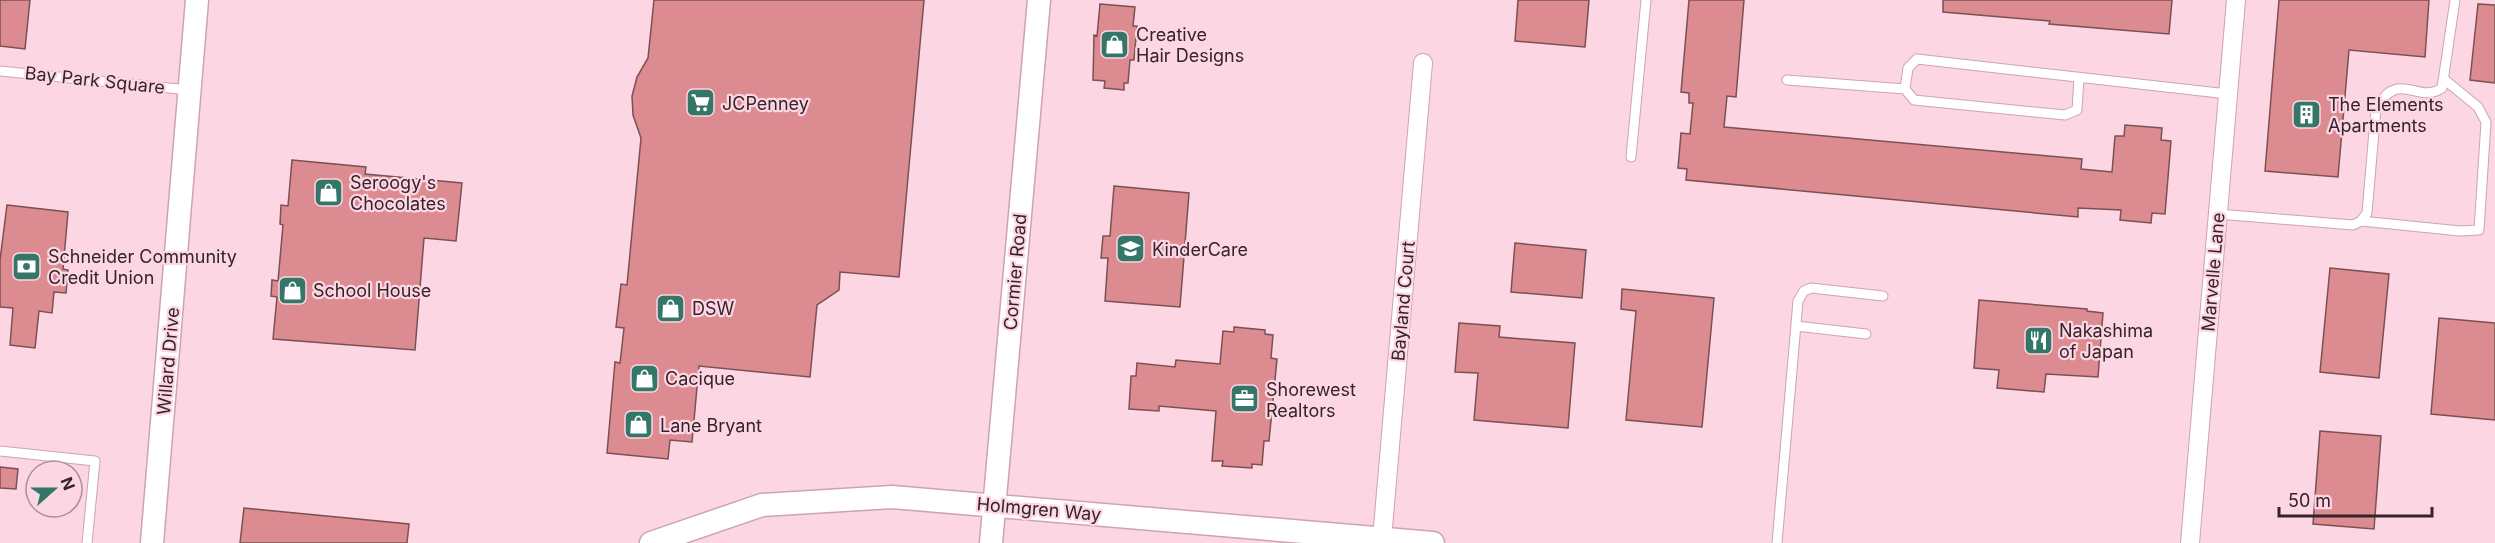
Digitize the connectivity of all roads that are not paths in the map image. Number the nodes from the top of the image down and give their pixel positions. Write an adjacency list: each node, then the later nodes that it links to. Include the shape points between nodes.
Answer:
1 (197, 0): 12 (street, Willard Drive)
2 (1039, 0): 21 (street, Cormier Road)
3 (1646, 0): 14 (lane)
4 (2236, 0): 13 (street, Marvelle Lane)
5 (2455, 0): 10 (lane)
6 (1423, 63): 22 (street, Bayland Court)
7 (0, 71): 12 (lane, Bay Park Square)
8 (2079, 78): 11 (lane, via 1917,59 1908,68); 11 (lane, via 2077,110 2065,115 1914,100); 13 (lane)
9 (1787, 80): 11 (lane)
10 (2445, 80): 16 (lane, via 2435,93 2393,88 2384,93 2376,108 2367,213); 16 (lane, via 2478,107 2486,122 2479,230)
11 (1905, 89)
12 (189, 90): 24 (street, Willard Drive)
13 (2228, 94): 15 (street, Marvelle Lane)
14 (1631, 156)
15 (2218, 214): 16 (lane, via 2353,225); 29 (street, Marvelle Lane)
16 (2361, 220)
17 (1883, 296): 18 (lane, via 1811,288 1804,291 1798,302)
18 (1796, 326): 19 (lane); 28 (lane)
19 (1866, 334)
20 (0, 451): 23 (lane, via 95,461)
21 (994, 505): 22 (street, Holmgren Way); 25 (street, Holmgren Way, via 892,498 762,505); 26 (street, Cormier Road)
22 (1382, 539): 27 (street, Holmgren Way)
23 (87, 543)
24 (152, 543)
25 (651, 543)
26 (991, 543)
27 (1433, 543)
28 (1777, 543)
29 (2190, 543)

